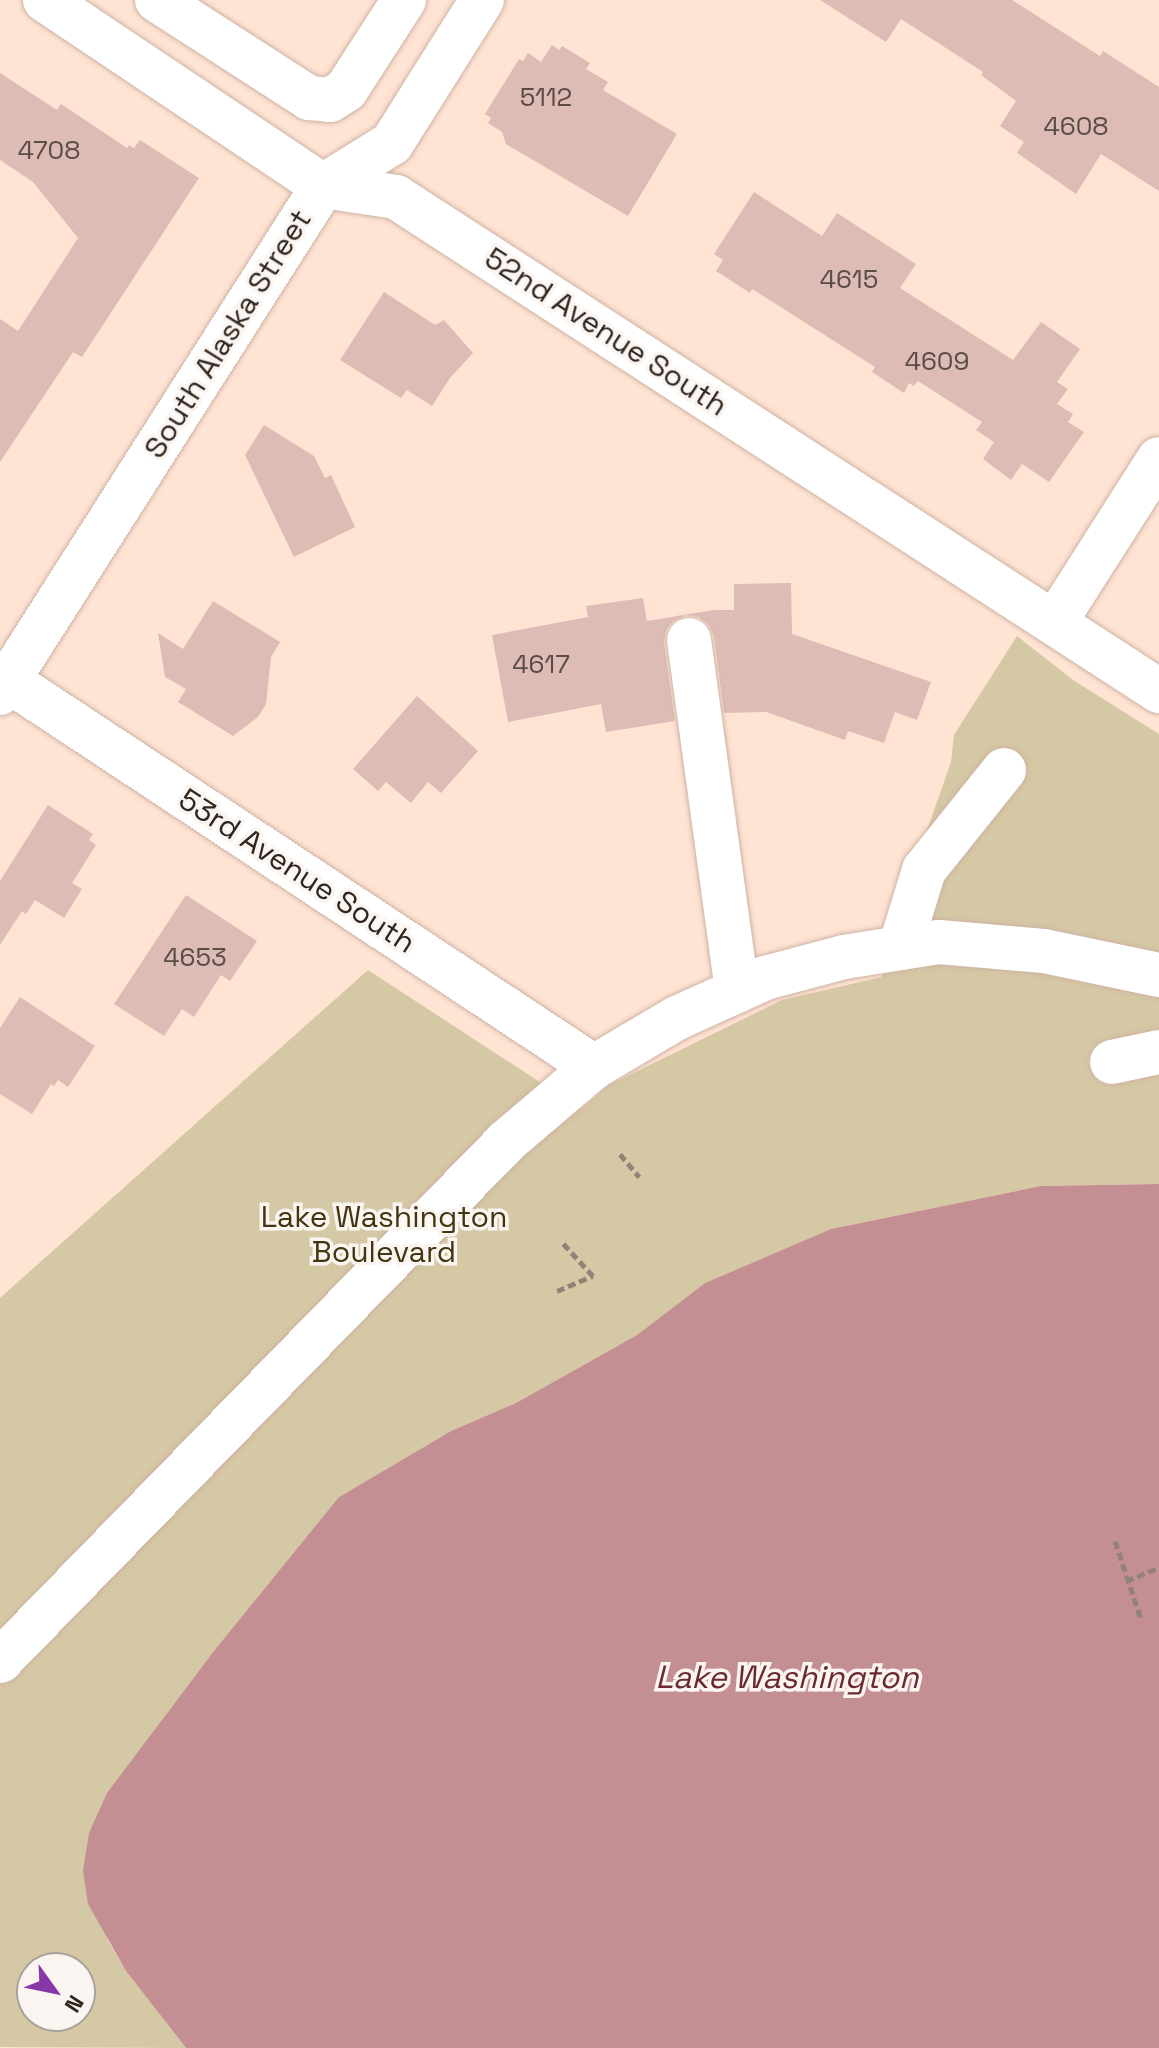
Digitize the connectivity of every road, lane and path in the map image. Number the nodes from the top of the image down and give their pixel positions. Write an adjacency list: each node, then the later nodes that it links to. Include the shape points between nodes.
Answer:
1 (45, 0): 5 (street, 52nd Avenue South)
2 (157, 0): 3 (street, via 309,98 330,100 346,90)
3 (404, 0)
4 (482, 0): 5 (street, South Alaska Street, via 392,143)
5 (323, 186): 7 (street, 52nd Avenue South, via 396,197); 9 (street, South Alaska Street)
6 (1159, 459): 7 (street)
7 (1055, 622): 10 (street, 52nd Avenue South)
8 (689, 640): 14 (street)
9 (3, 683): 17 (street, 53rd Avenue South)
10 (1159, 691)
11 (1004, 770): 12 (street, via 924,870)
12 (900, 948): 13 (street, via 939,942 1044,951); 14 (street, via 831,960)
13 (1159, 975)
14 (737, 991): 17 (street, via 677,1018)
15 (1159, 1052): 16 (street)
16 (1112, 1062)
17 (594, 1067): 26 (street, via 507,1141)
18 (620, 1154): 19 (path)
19 (639, 1177)
20 (561, 1241): 21 (path, via 593,1276)
21 (557, 1291)
22 (1115, 1541): 24 (path)
23 (1159, 1568): 24 (path)
24 (1126, 1581): 25 (path)
25 (1141, 1619)
26 (0, 1661)

